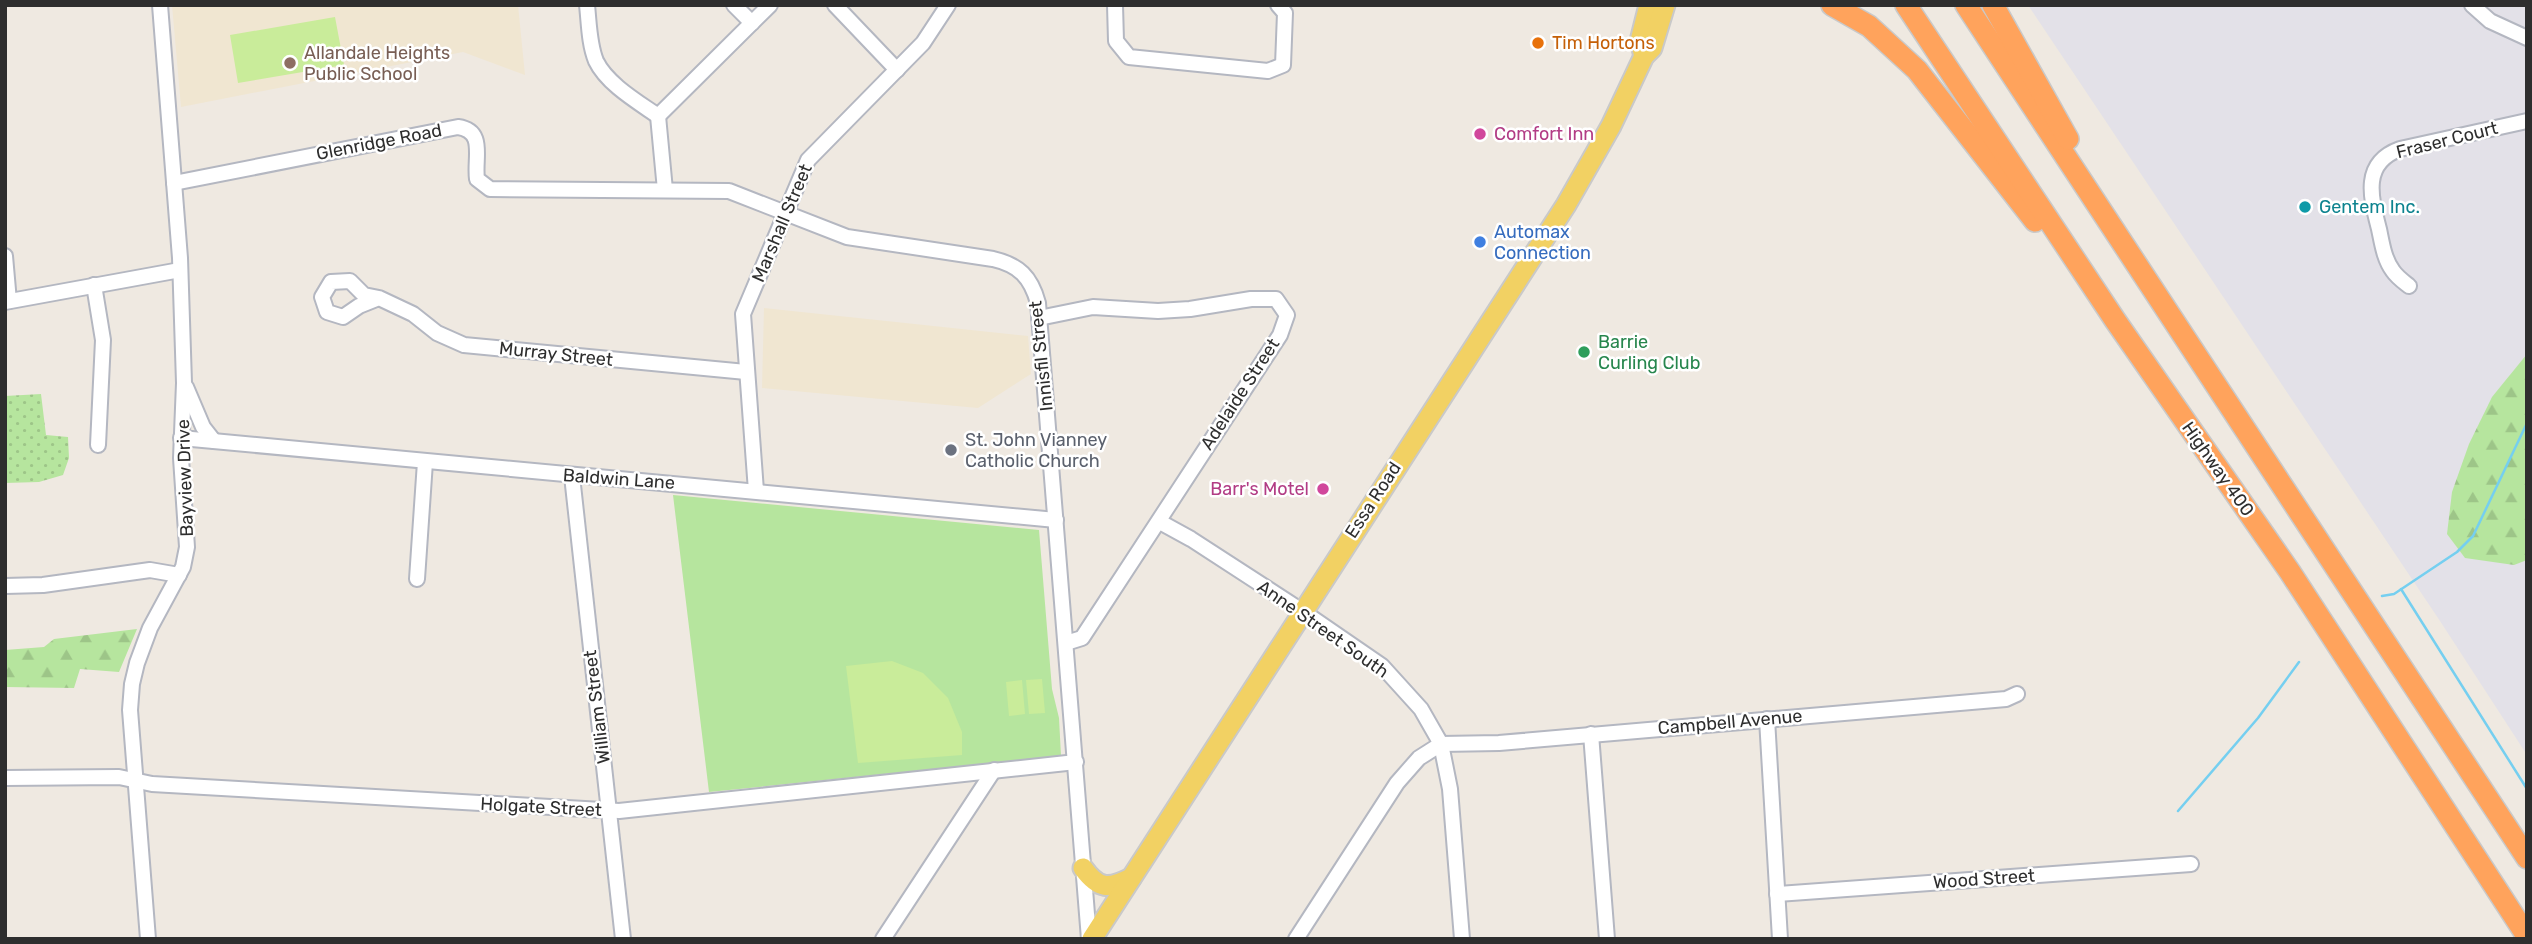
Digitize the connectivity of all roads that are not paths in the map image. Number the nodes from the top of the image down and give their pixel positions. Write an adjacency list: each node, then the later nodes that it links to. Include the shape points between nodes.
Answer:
1 (160, 5): 23 (street, Bayview Drive)
2 (587, 5): 20 (street, via 596,61 611,80)
3 (734, 5): 16 (street)
4 (770, 5): 16 (street)
5 (835, 5): 19 (street)
6 (948, 5): 19 (street, Marshall Street, via 923,43)
7 (1115, 5): 8 (street, via 1116,41 1129,57 1268,71 1283,65 1285,13)
8 (1278, 5)
9 (1649, 5): 18 (main road, Essa Road, via 1640,41)
10 (1665, 5): 18 (main road, Essa Road, via 1652,48)
11 (1832, 5): 33 (highway, via 1869,26 1917,70)
12 (1906, 5): 33 (highway, Highway 400)
13 (1966, 5): 22 (highway)
14 (1993, 5): 22 (highway, via 2071,144)
15 (2472, 5): 17 (street, via 2490,21)
16 (752, 23): 20 (street)
17 (2527, 38)
18 (1644, 56): 47 (main road, Essa Road, via 1566,205)
19 (897, 70): 25 (street, Marshall Street, via 808,160)
20 (659, 116): 24 (street)
21 (2527, 121): 29 (street, Fraser Court, via 2400,149 2390,152 2379,165 2370,192 2385,258)
22 (2078, 178): 58 (highway)
23 (174, 183): 24 (street, Glenridge Road, via 458,127 475,136 477,179 490,190); 27 (street, Bayview Drive)
24 (665, 190): 25 (street, Innisfil Street, via 729,191)
25 (786, 213): 32 (street, Innisfil Street, via 847,237 1012,265 1031,283); 34 (street, Marshall Street, via 743,314)
26 (5, 256): 31 (street)
27 (180, 270): 28 (street); 35 (street, Bayview Drive)
28 (94, 285): 31 (street); 38 (street, via 103,340)
29 (2409, 286)
30 (379, 298): 34 (street, Murray Street, via 464,345)
31 (7, 302)
32 (1039, 318): 42 (street, Innisfil Street); 43 (street, Adelaide Street, via 1093,307 1158,311 1251,299 1276,299 1287,315 1280,335)
33 (2115, 320): 63 (highway, Highway 400, via 2290,572)
34 (746, 372): 41 (street, Marshall Street)
35 (184, 383): 36 (street, Bayview Drive); 37 (street)
36 (181, 438): 37 (street, Baldwin Lane); 44 (street, Bayview Drive, via 187,547)
37 (214, 441): 39 (street, Baldwin Lane)
38 (98, 445)
39 (425, 462): 40 (street, Baldwin Lane); 45 (street)
40 (572, 476): 41 (street, Baldwin Lane); 57 (street, William Street)
41 (756, 491): 42 (street, Baldwin Lane)
42 (1056, 520): 48 (street, Innisfil Street)
43 (1160, 522): 47 (street, Anne Street South); 48 (street, Adelaide Street, via 1082,638)
44 (179, 575): 46 (street, via 150,570); 56 (street, Bayview Drive, via 144,643 132,684)
45 (417, 579)
46 (5, 586)
47 (1303, 611): 52 (street, Anne Street South, via 1382,666 1421,709); 61 (main road, Essa Road)
48 (1066, 643): 53 (street, Innisfil Street)
49 (2017, 694): 50 (street, Campbell Avenue, via 2006,699)
50 (1767, 719): 51 (street, Campbell Avenue); 62 (street)
51 (1591, 734): 52 (street, Campbell Avenue); 70 (street)
52 (1441, 744): 68 (street, via 1419,758 1397,783); 69 (street, Anne Street South, via 1450,789)
53 (1076, 762): 54 (street, Holgate Street); 60 (street, Innisfil Street)
54 (994, 770): 57 (street, Holgate Street); 66 (street)
55 (5, 778): 56 (street, Holgate Street)
56 (135, 780): 57 (street, Holgate Street); 64 (street, Bayview Drive)
57 (608, 811): 65 (street, William Street)
58 (2527, 858)
59 (2191, 864): 62 (street, Wood Street)
60 (1083, 868): 61 (main road, via 1092,880 1105,886); 67 (street, Innisfil Street)
61 (1131, 878): 67 (main road, Essa Road)
62 (1777, 894): 71 (street)
63 (2527, 936)
64 (148, 939)
65 (623, 939)
66 (883, 939)
67 (1091, 939)
68 (1296, 939)
69 (1462, 939)
70 (1607, 939)
71 (1780, 939)

